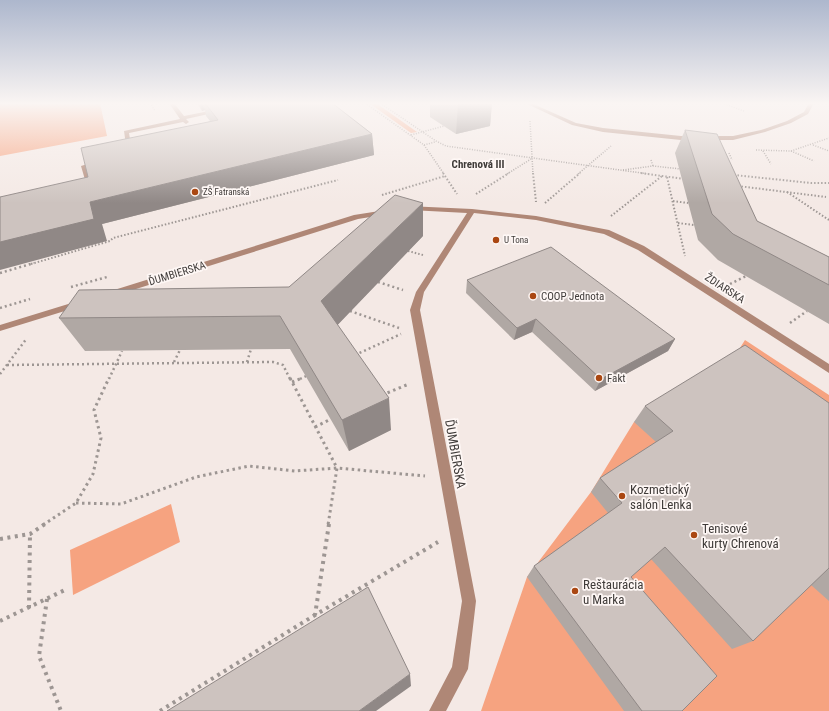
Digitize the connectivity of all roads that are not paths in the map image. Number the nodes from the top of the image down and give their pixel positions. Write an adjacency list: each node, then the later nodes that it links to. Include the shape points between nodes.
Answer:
1 (127, 136): 4 (street, via 129,156)
2 (658, 136): 3 (street)
3 (741, 136)
4 (122, 158)
5 (106, 161): 6 (street, via 84,166)
6 (92, 197)
7 (472, 211): 8 (street, ĎUMBIERSKA, via 537,214); 9 (street, ĎUMBIERSKA, via 414,207 357,217); 13 (street, ĎUMBIERSKA, via 420,292 415,310 469,601 460,669)
8 (606, 232): 12 (street, ŽDIARSKA, via 641,248)
9 (106, 295)
10 (84, 302): 11 (street)
11 (0, 328)
12 (829, 369)
13 (437, 711)

